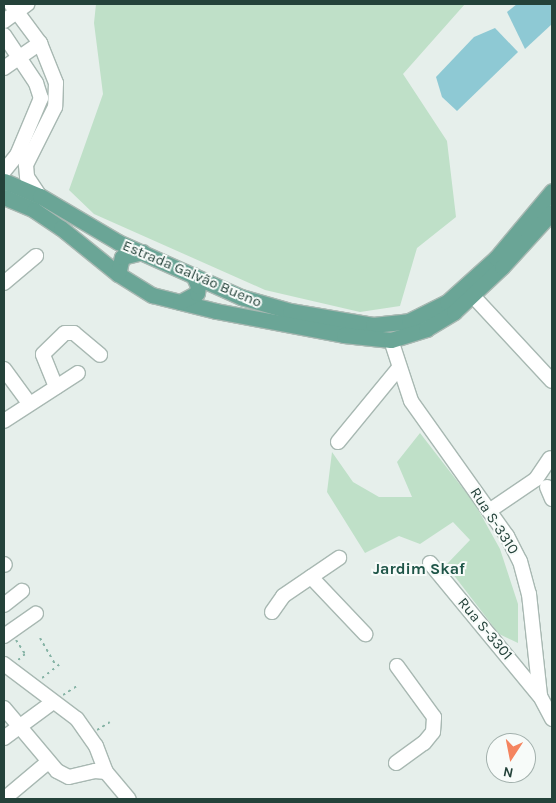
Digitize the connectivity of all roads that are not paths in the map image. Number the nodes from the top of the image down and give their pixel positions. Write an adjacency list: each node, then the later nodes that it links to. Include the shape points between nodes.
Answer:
1 (19, 6): 2 (street); 4 (street)
2 (4, 21)
3 (4, 35): 5 (street)
4 (40, 43): 5 (street); 10 (street, via 52,66 56,99 26,165 27,177)
5 (20, 56): 6 (street); 7 (street, via 41,98 17,155)
6 (4, 68)
7 (4, 171)
8 (4, 181): 10 (main road, Estrada Galvão Bueno)
9 (552, 192): 16 (main road, Estrada Galvão Bueno, via 496,258 470,282 447,302 409,321 373,325 290,311 241,298)
10 (40, 196): 13 (main road, Estrada Galvão Bueno, via 89,227)
11 (4, 197): 15 (main road, Estrada Galvão Bueno, via 34,210 61,228)
12 (552, 212): 18 (main road, Estrada Galvão Bueno)
13 (142, 252): 15 (main road, via 122,257); 16 (main road, Estrada Galvão Bueno)
14 (36, 256): 17 (street)
15 (118, 274): 19 (main road, Estrada Galvão Bueno, via 152,295)
16 (193, 275): 19 (main road, via 198,290 193,297)
17 (4, 283)
18 (473, 296): 20 (main road, Estrada Galvão Bueno, via 440,322); 25 (street)
19 (180, 302): 20 (main road, Estrada Galvão Bueno, via 344,335)
20 (391, 340): 22 (street, Rua S-3310)
21 (100, 355): 26 (street, via 74,333 65,333 42,354)
22 (398, 368): 29 (street); 31 (street, Rua S-3310, via 411,401)
23 (4, 369): 27 (street)
24 (78, 373): 26 (street)
25 (552, 381)
26 (56, 387): 27 (street)
27 (29, 403): 28 (street)
28 (4, 421)
29 (338, 442)
30 (550, 458): 31 (street, via 536,479)
31 (489, 511): 43 (street, Rua S-3310, via 507,536 524,572)
32 (339, 558): 34 (street)
33 (430, 563): 43 (street, Rua S-3301)
34 (311, 578): 37 (street, via 278,601); 40 (street)
35 (22, 591): 36 (street)
36 (4, 605)
37 (272, 612)
38 (36, 614): 39 (street)
39 (7, 634)
40 (365, 634)
41 (7, 666): 44 (street)
42 (397, 666): 50 (street, via 434,717 433,732 424,743)
43 (540, 696): 46 (street, Rua S-3310)
44 (53, 702): 47 (street); 51 (street, via 77,719)
45 (4, 708): 47 (street)
46 (552, 719)
47 (18, 725): 48 (street); 49 (street)
48 (4, 738)
49 (48, 762): 51 (street, via 69,777); 52 (street)
50 (396, 763)
51 (106, 772): 53 (street)
52 (4, 799)
53 (129, 799)

